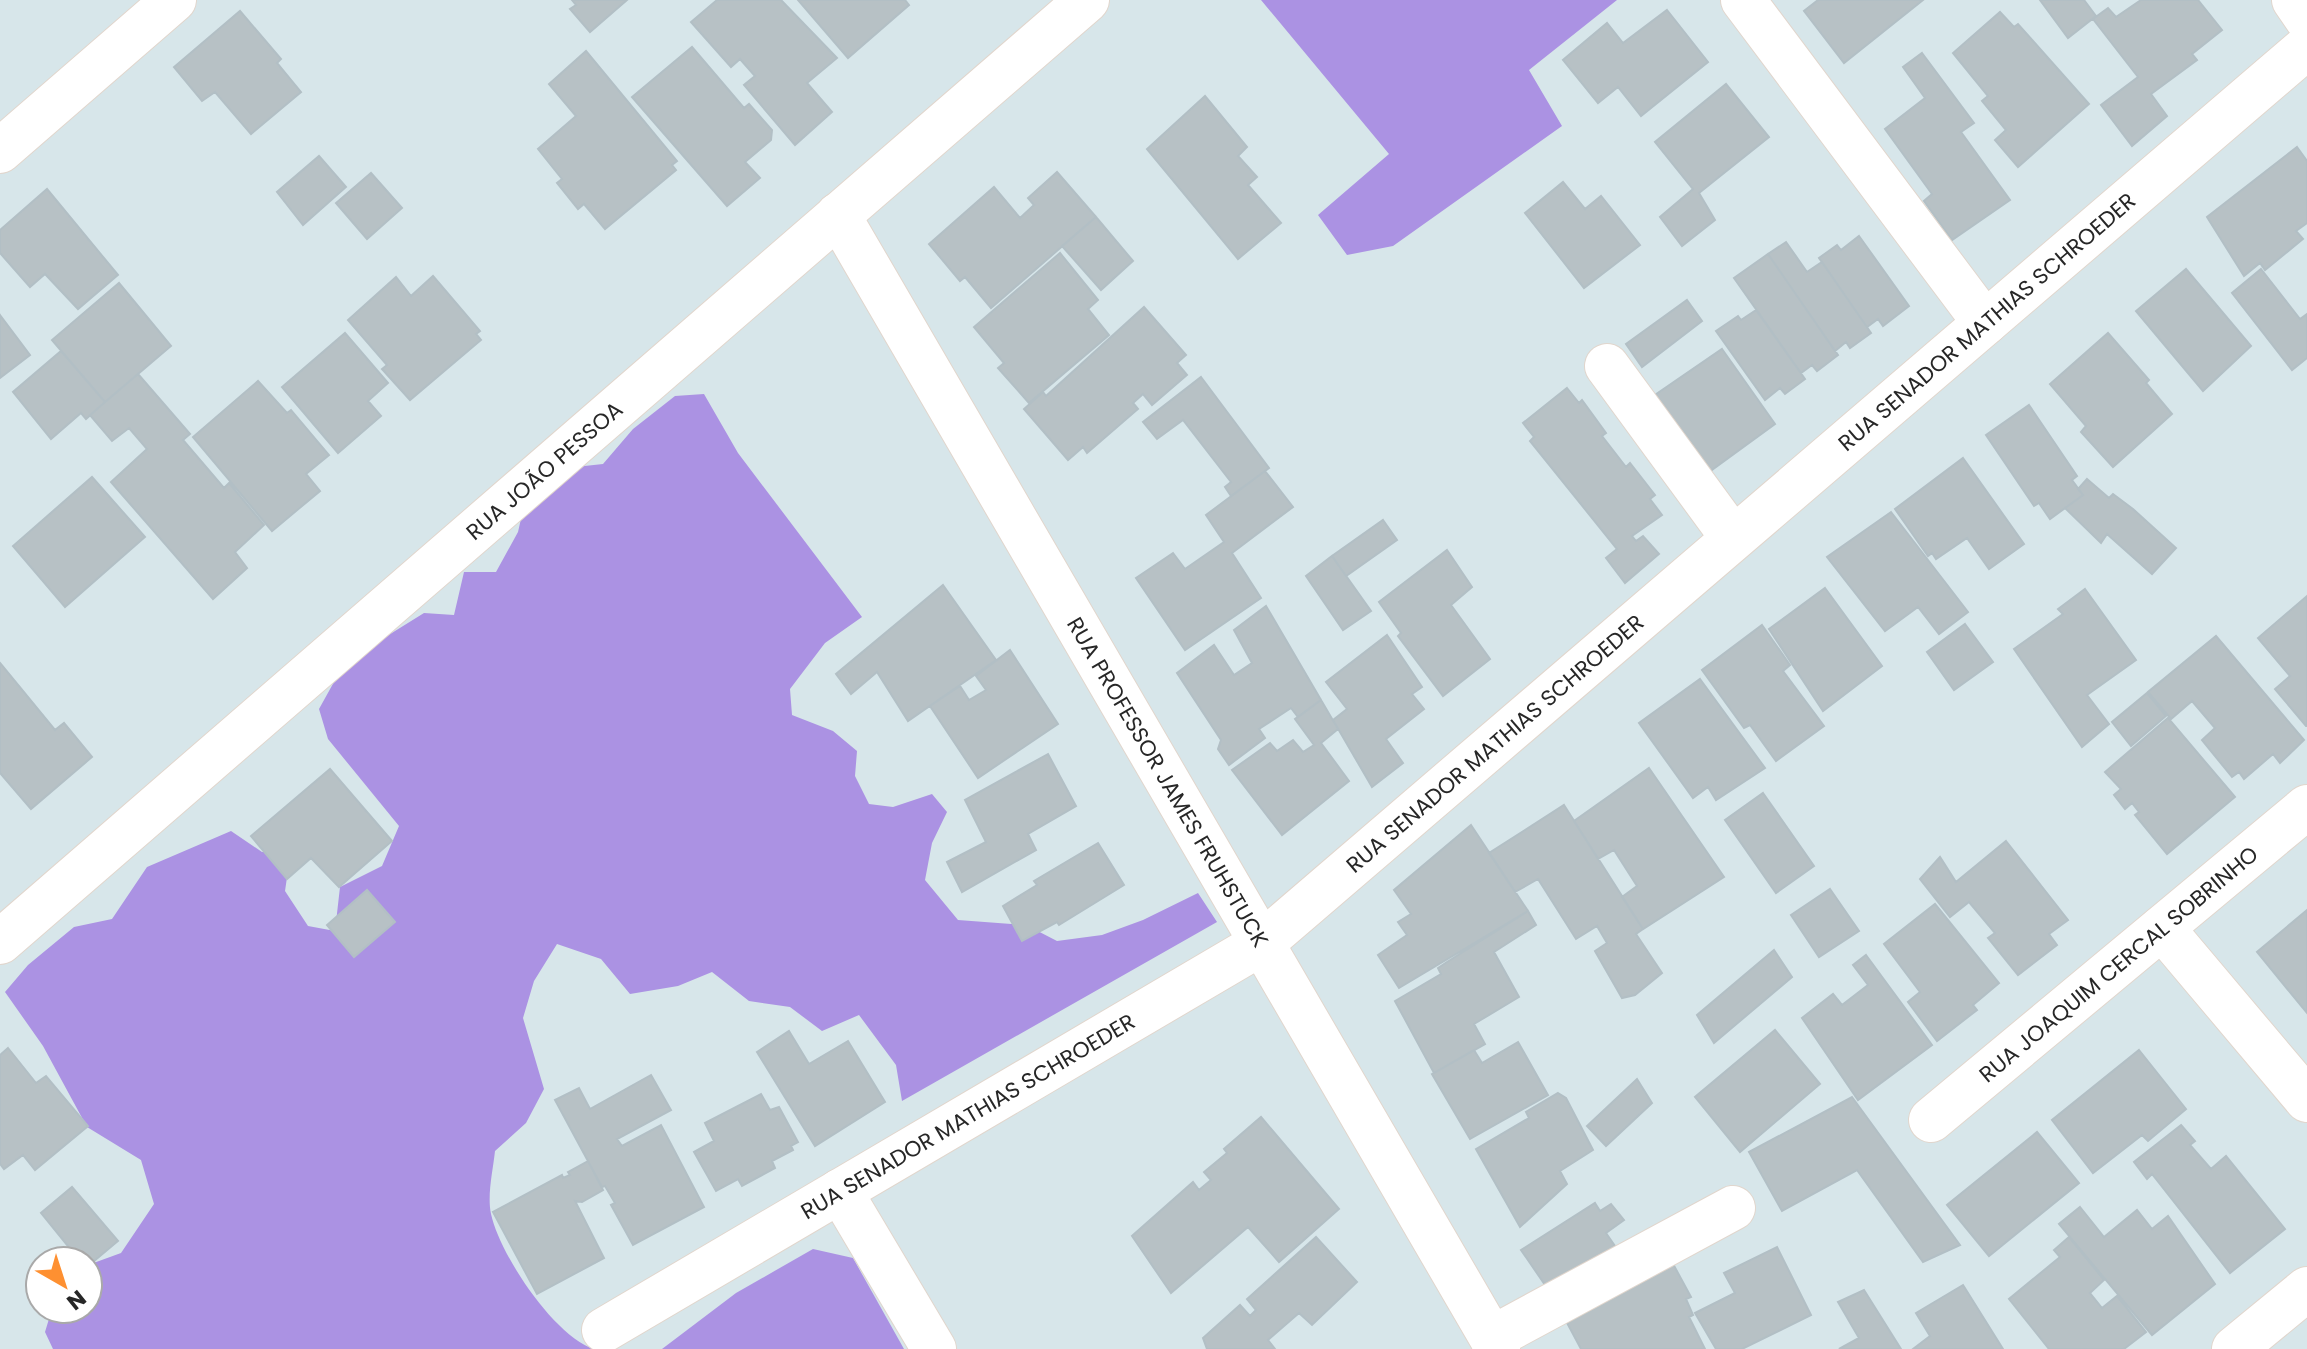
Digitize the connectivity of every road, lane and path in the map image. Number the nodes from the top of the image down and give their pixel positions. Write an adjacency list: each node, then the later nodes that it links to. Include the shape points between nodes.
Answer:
1 (174, 0): 7 (street)
2 (1087, 0): 8 (street, RUA JOÃO PESSOA)
3 (1743, 0): 9 (street)
4 (2294, 0): 5 (street)
5 (2307, 19)
6 (2307, 47): 9 (street, RUA SENADOR MATHIAS SCHROEDER)
7 (0, 151)
8 (838, 215): 14 (street, RUA JOÃO PESSOA); 15 (street, RUA PROFESSOR JAMES FRUHSTUCK)
9 (1985, 323): 11 (street, RUA SENADOR MATHIAS SCHROEDER)
10 (1607, 366): 11 (street)
11 (1733, 538): 15 (street, RUA SENADOR MATHIAS SCHROEDER)
12 (2307, 807): 13 (street, RUA JOAQUIM CERCAL SOBRINHO)
13 (2162, 928): 16 (street); 17 (street, RUA JOAQUIM CERCAL SOBRINHO)
14 (0, 942)
15 (1262, 943): 18 (street, RUA SENADOR MATHIAS SCHROEDER); 22 (street, RUA PROFESSOR JAMES FRUHSTUCK)
16 (2307, 1100)
17 (1931, 1120)
18 (840, 1191): 21 (street, RUA SENADOR MATHIAS SCHROEDER); 23 (street)
19 (1733, 1208): 22 (street)
20 (2307, 1289): 24 (street)
21 (604, 1330)
22 (1495, 1344)
23 (934, 1349)
24 (2234, 1349)

